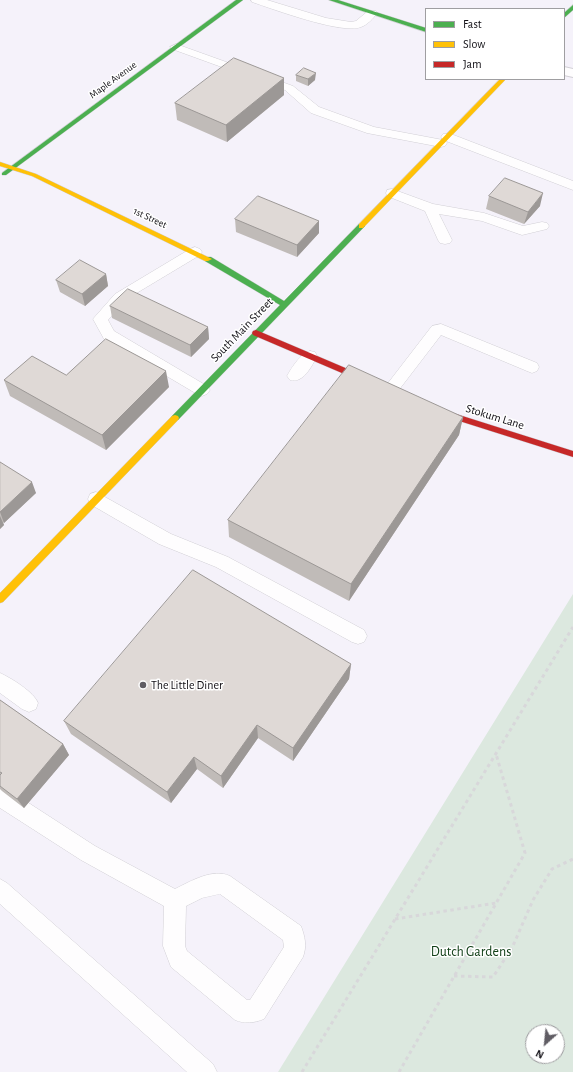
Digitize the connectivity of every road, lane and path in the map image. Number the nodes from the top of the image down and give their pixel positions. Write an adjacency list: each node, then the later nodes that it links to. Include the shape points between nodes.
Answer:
1 (240, 0): 8 (street, Maple Avenue)
2 (256, 0): 5 (lane, via 351,26 358,25)
3 (332, 0): 5 (street)
4 (573, 7): 6 (street)
5 (372, 12): 7 (street)
6 (565, 15)
7 (425, 30)
8 (176, 47): 10 (lane, via 290,88 315,110 364,128); 12 (street, Maple Avenue)
9 (502, 80): 10 (street, South Main Street)
10 (444, 140): 14 (lane); 15 (street, South Main Street)
11 (0, 164): 12 (street, 1st Street)
12 (12, 168): 13 (street, Maple Avenue); 19 (street, 1st Street)
13 (0, 177)
14 (573, 186)
15 (392, 193): 16 (lane); 20 (street, South Main Street)
16 (430, 208): 17 (lane, via 484,217 522,231); 18 (lane)
17 (542, 226)
18 (445, 240)
19 (195, 252): 20 (street, 1st Street); 25 (lane, via 120,297 100,319 109,335)
20 (284, 304): 21 (street, South Main Street)
21 (256, 333): 22 (street); 25 (street, South Main Street)
22 (310, 356): 24 (lane); 26 (street)
23 (532, 367): 26 (lane, via 441,329 437,330)
24 (295, 376)
25 (202, 390): 29 (street, South Main Street)
26 (394, 392)
27 (427, 407): 28 (street, Stokum Lane)
28 (573, 454)
29 (96, 499): 30 (street, South Main Street); 32 (lane, via 165,539 222,562)
30 (0, 598)
31 (573, 627): 35 (path)
32 (358, 636)
33 (0, 682): 34 (lane)
34 (29, 703)
35 (496, 754): 40 (path, via 525,853); 41 (path)
36 (0, 796): 39 (lane, via 88,853)
37 (573, 859): 42 (path, via 552,869 533,900 512,948 493,977)
38 (0, 890): 43 (lane)
39 (175, 900): 39 (lane, via 174,946 179,959 243,1012 256,1011 295,948 293,934 223,882 200,888)
40 (496, 903): 41 (path); 42 (path)
41 (395, 919): 44 (path)
42 (454, 976): 45 (path)
43 (205, 1072)
44 (302, 1072)
45 (399, 1072)

